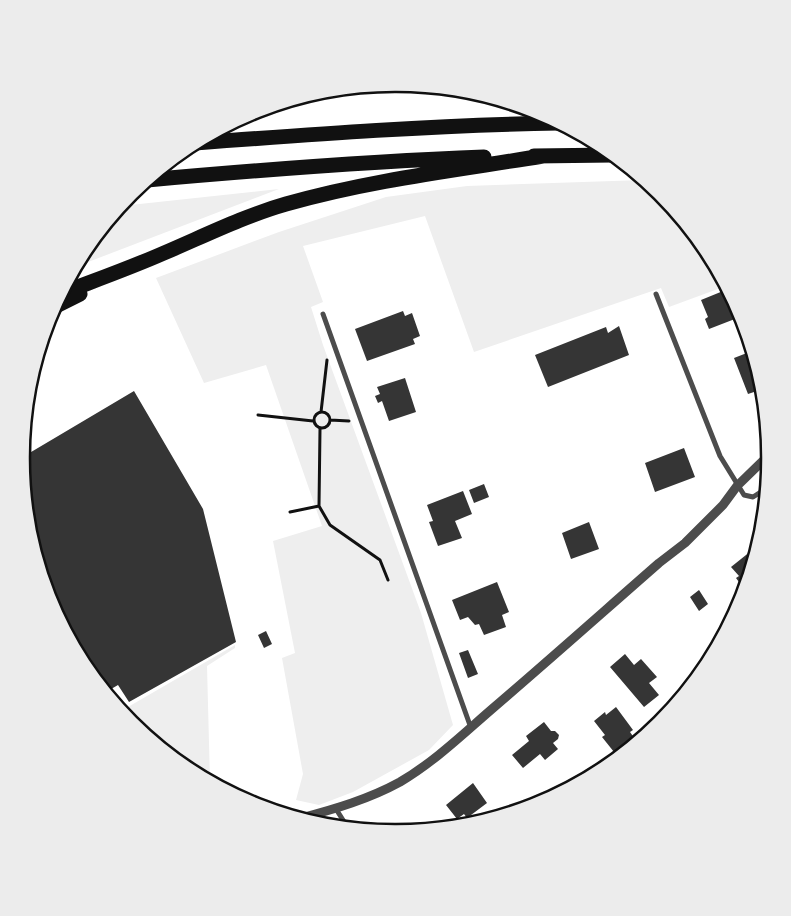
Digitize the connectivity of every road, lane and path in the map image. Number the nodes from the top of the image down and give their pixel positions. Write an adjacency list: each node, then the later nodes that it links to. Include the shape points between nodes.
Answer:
1 (543, 123): 2 (highway, via 443,126)
2 (212, 142)
3 (600, 154): 4 (highway)
4 (542, 156): 5 (highway, via 419,159); 6 (highway, via 387,182 285,204)
5 (160, 179)
6 (137, 265): 7 (highway); 9 (highway)
7 (71, 289)
8 (656, 294): 19 (street, via 720,456)
9 (66, 301)
10 (323, 314): 11 (street)
11 (330, 332): 12 (path); 16 (street)
12 (321, 412): 14 (path); 15 (path, via 314,416)
13 (258, 415): 15 (path)
14 (330, 420): 16 (path); 17 (path, via 326,428)
15 (313, 421): 17 (path)
16 (362, 422): 24 (street)
17 (320, 429): 21 (path)
18 (761, 463): 19 (street)
19 (737, 486): 20 (street, via 744,495 753,497); 24 (street, via 724,506 685,543 658,563)
20 (759, 493)
21 (319, 506): 22 (path); 23 (path, via 330,525 380,560)
22 (290, 512)
23 (388, 580)
24 (472, 729): 25 (street, via 400,782)
25 (336, 809): 26 (street); 27 (street)
26 (315, 814)
27 (342, 819)

